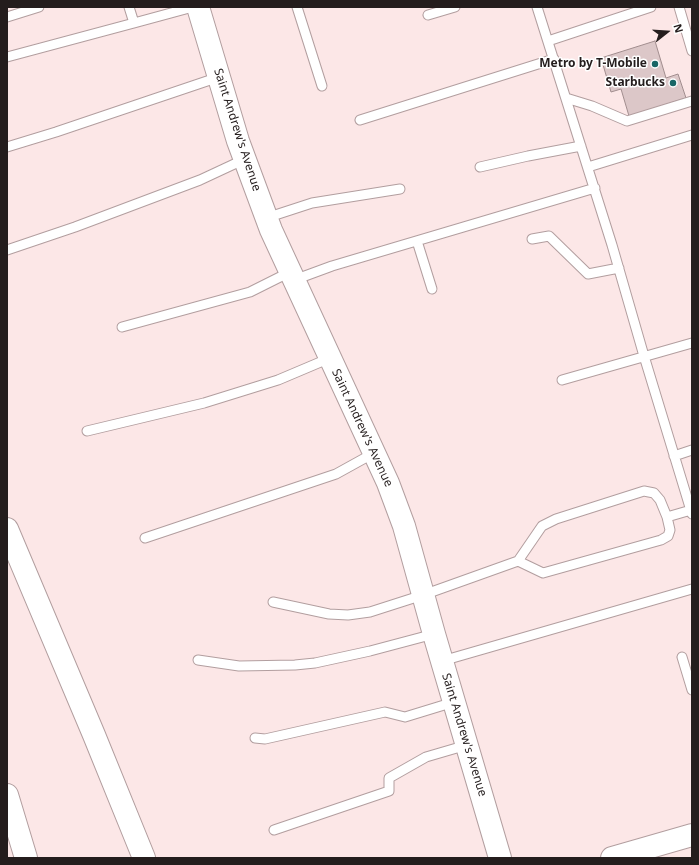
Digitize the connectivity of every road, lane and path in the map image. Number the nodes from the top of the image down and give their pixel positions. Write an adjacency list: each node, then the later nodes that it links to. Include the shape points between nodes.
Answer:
1 (39, 7): 11 (lane)
2 (129, 7): 12 (lane)
3 (193, 7): 12 (lane)
4 (198, 7): 17 (main road, Saint Andrew's Avenue)
5 (297, 7): 18 (lane)
6 (454, 7): 10 (lane)
7 (537, 7): 13 (lane)
8 (651, 7): 13 (lane)
9 (679, 7): 14 (lane)
10 (428, 15)
11 (7, 17)
12 (134, 23): 15 (lane)
13 (548, 41): 16 (lane)
14 (692, 51)
15 (7, 57)
16 (554, 59): 19 (lane); 21 (lane)
17 (219, 77): 24 (lane); 25 (main road, Saint Andrew's Avenue)
18 (322, 86)
19 (566, 98): 20 (lane, via 627,121); 23 (lane)
20 (692, 101)
21 (360, 120)
22 (692, 135): 27 (lane)
23 (581, 146): 26 (lane); 27 (lane)
24 (7, 147)
25 (245, 159): 30 (main road, Saint Andrew's Avenue); 33 (lane, via 200,180)
26 (480, 166)
27 (588, 167): 28 (lane)
28 (595, 188): 32 (lane); 34 (lane)
29 (400, 189): 30 (lane, via 312,203)
30 (266, 218): 35 (main road, Saint Andrew's Avenue)
31 (532, 239): 34 (lane, via 550,236 588,274)
32 (417, 241): 35 (lane); 36 (lane)
33 (7, 250)
34 (619, 268): 39 (lane)
35 (292, 276): 37 (lane, via 250,292); 40 (main road, Saint Andrew's Avenue)
36 (432, 289)
37 (122, 327)
38 (692, 343): 39 (lane)
39 (644, 356): 41 (lane); 45 (lane)
40 (330, 358): 42 (lane, via 278,380 204,403); 44 (main road, Saint Andrew's Avenue)
41 (562, 380)
42 (87, 431)
43 (692, 450): 45 (lane)
44 (374, 453): 49 (lane, via 336,474); 52 (main road, Saint Andrew's Avenue, via 404,526)
45 (674, 456): 46 (lane)
46 (691, 512): 47 (lane)
47 (667, 517): 50 (lane, via 670,530 668,536 661,540 543,573); 50 (lane, via 654,493 644,491 556,519 542,526)
48 (7, 529): 66 (main road)
49 (145, 538)
50 (518, 561): 52 (lane)
51 (692, 589): 57 (lane)
52 (423, 595): 53 (lane, via 370,612 348,615 329,614); 54 (main road, Saint Andrew's Avenue)
53 (273, 602)
54 (434, 634): 56 (lane, via 314,663 239,666); 57 (main road, Saint Andrew's Avenue)
55 (682, 656): 58 (lane)
56 (198, 660)
57 (442, 661): 59 (main road, Saint Andrew's Avenue)
58 (692, 690)
59 (454, 702): 60 (lane, via 405,717 385,712 266,739); 61 (main road, Saint Andrew's Avenue)
60 (255, 738)
61 (467, 745): 63 (lane, via 426,757 389,778 389,791); 67 (main road, Saint Andrew's Avenue)
62 (7, 795): 65 (main road)
63 (274, 830)
64 (692, 835): 68 (main road)
65 (26, 858)
66 (144, 858)
67 (500, 858)
68 (612, 858)

